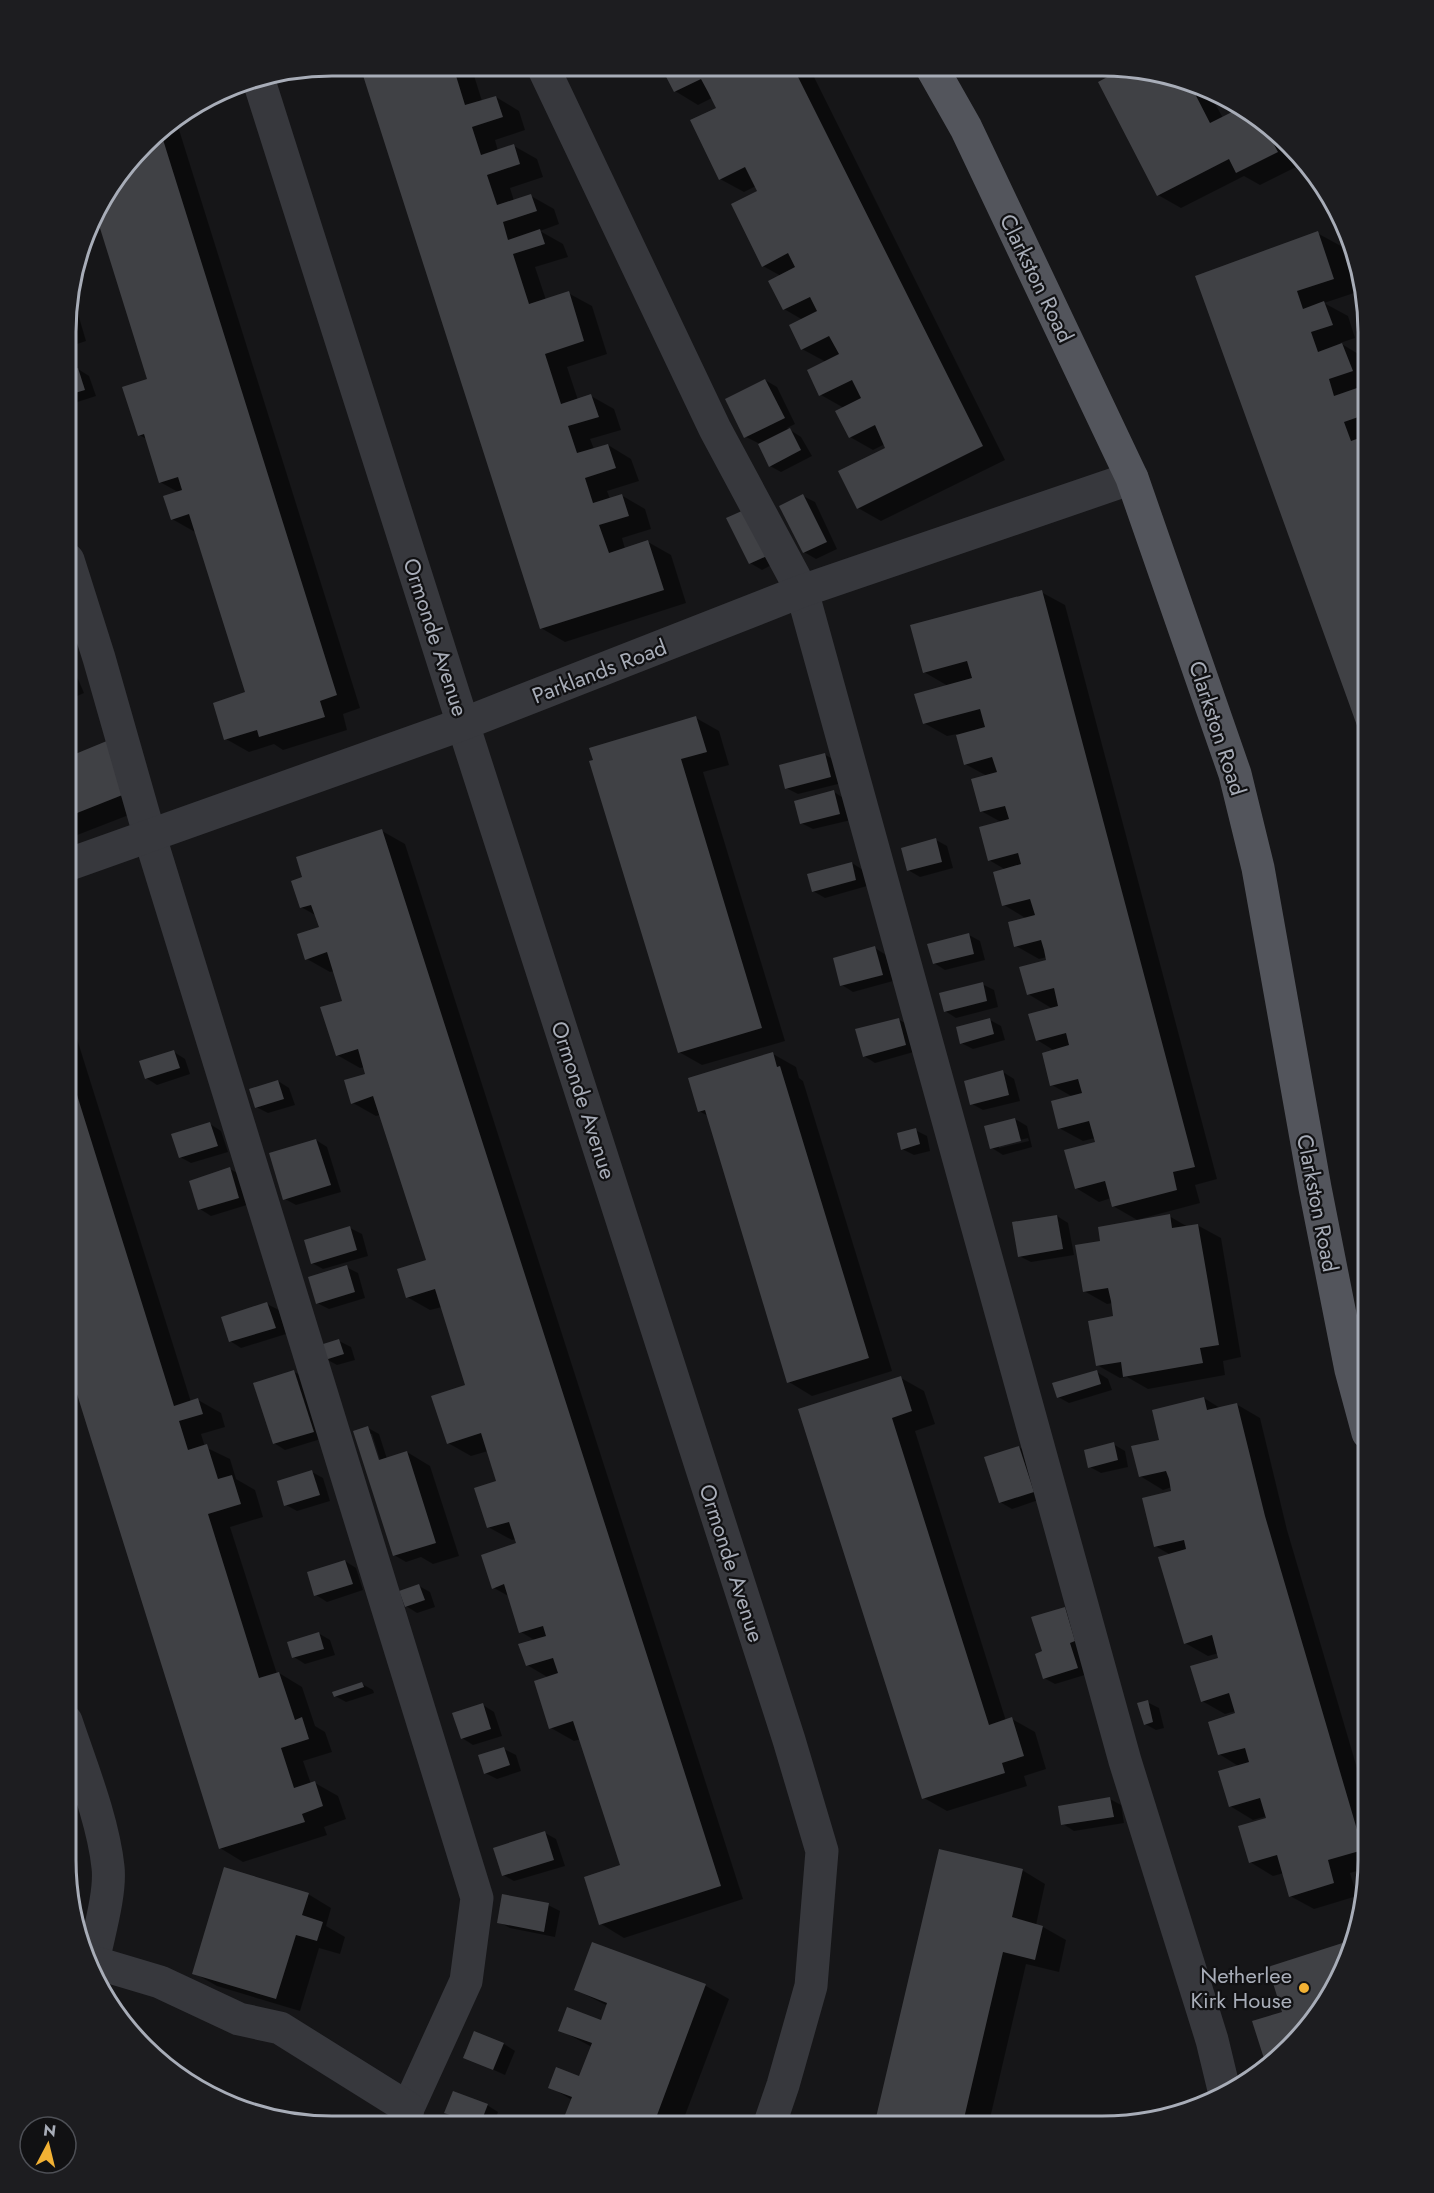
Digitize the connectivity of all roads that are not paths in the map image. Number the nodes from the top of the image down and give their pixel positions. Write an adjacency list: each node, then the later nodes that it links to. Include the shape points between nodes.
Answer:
1 (547, 76): 6 (street, via 715,429)
2 (937, 76): 4 (main road, Clarkston Road, via 966,128)
3 (262, 86): 7 (street, Ormonde Avenue)
4 (1132, 478): 6 (street, Parklands Road); 10 (main road, Clarkston Road, via 1235,774 1248,826)
5 (76, 585): 8 (street)
6 (802, 591): 7 (street, Parklands Road); 14 (street, via 1125,1761)
7 (463, 724): 8 (street, Parklands Road); 16 (street, Ormonde Avenue, via 822,1851 811,1986)
8 (150, 837): 9 (street, Parklands Road); 15 (street, via 477,1898 466,1981)
9 (76, 862)
10 (1358, 1396)
11 (76, 1752): 12 (street, via 108,1868)
12 (94, 1952)
13 (100, 1967): 15 (street, via 160,1982 239,2019 280,2028)
14 (1223, 2085)
15 (406, 2116)
16 (772, 2116)

